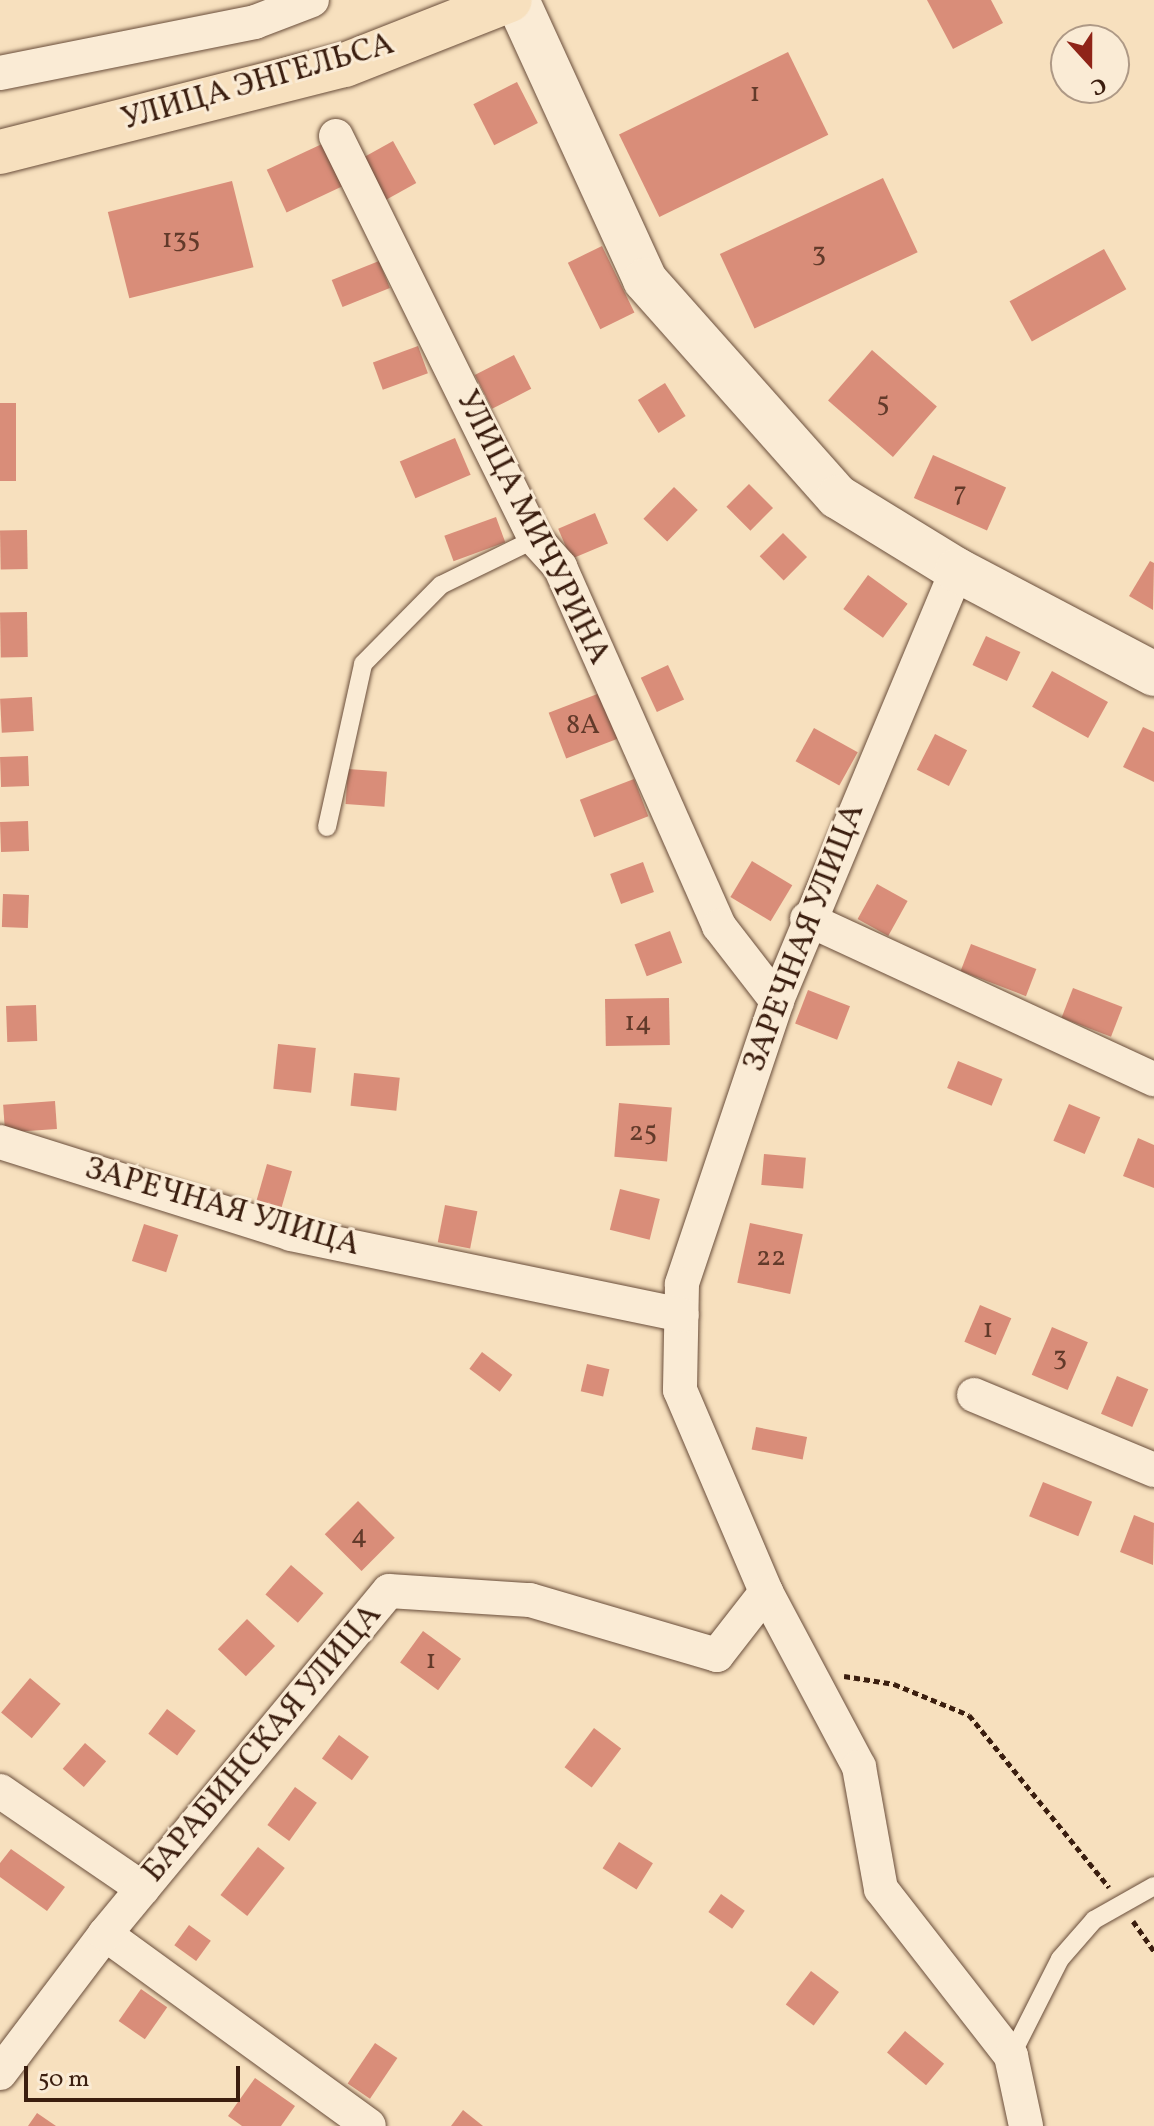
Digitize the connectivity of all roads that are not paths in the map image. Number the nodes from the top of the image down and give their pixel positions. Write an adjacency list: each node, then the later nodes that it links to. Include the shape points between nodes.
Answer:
1 (312, 0): 4 (street, via 255,22)
2 (510, 0): 6 (main road, УЛИЦА ЭНГЕЛЬСА, via 345,65)
3 (517, 0): 8 (street, via 645,280 838,497)
4 (0, 73)
5 (336, 136): 7 (street, УЛИЦА МИЧУРИНА)
6 (0, 152)
7 (535, 539): 10 (lane, via 441,585 363,664); 12 (street, УЛИЦА МИЧУРИНА, via 560,567 719,926)
8 (957, 570): 9 (street); 11 (street, ЗАРЕЧНАЯ УЛИЦА)
9 (1154, 674)
10 (327, 827)
11 (807, 919): 12 (street, ЗАРЕЧНАЯ УЛИЦА); 13 (street)
12 (777, 1001): 15 (street, ЗАРЕЧНАЯ УЛИЦА, via 682,1284)
13 (1154, 1079)
14 (0, 1142): 15 (street, ЗАРЕЧНАЯ УЛИЦА, via 291,1234)
15 (682, 1315): 18 (street, ЗАРЕЧНАЯ УЛИЦА, via 680,1390)
16 (974, 1395): 17 (street)
17 (1154, 1470)
18 (766, 1592): 21 (street, БАРАБИНСКАЯ УЛИЦА, via 717,1655 530,1600 389,1591); 23 (street, ЗАРЕЧНАЯ УЛИЦА, via 859,1767 881,1889)
19 (0, 1791): 21 (street)
20 (1154, 1886): 23 (lane, via 1094,1920 1060,1959)
21 (143, 1889): 22 (street, БАРАБИНСКАЯ УЛИЦА)
22 (105, 1934): 24 (street, БАРАБИНСКАЯ УЛИЦА); 25 (street)
23 (1011, 2056): 26 (street)
24 (0, 2073)
25 (369, 2126)
26 (1026, 2126)

